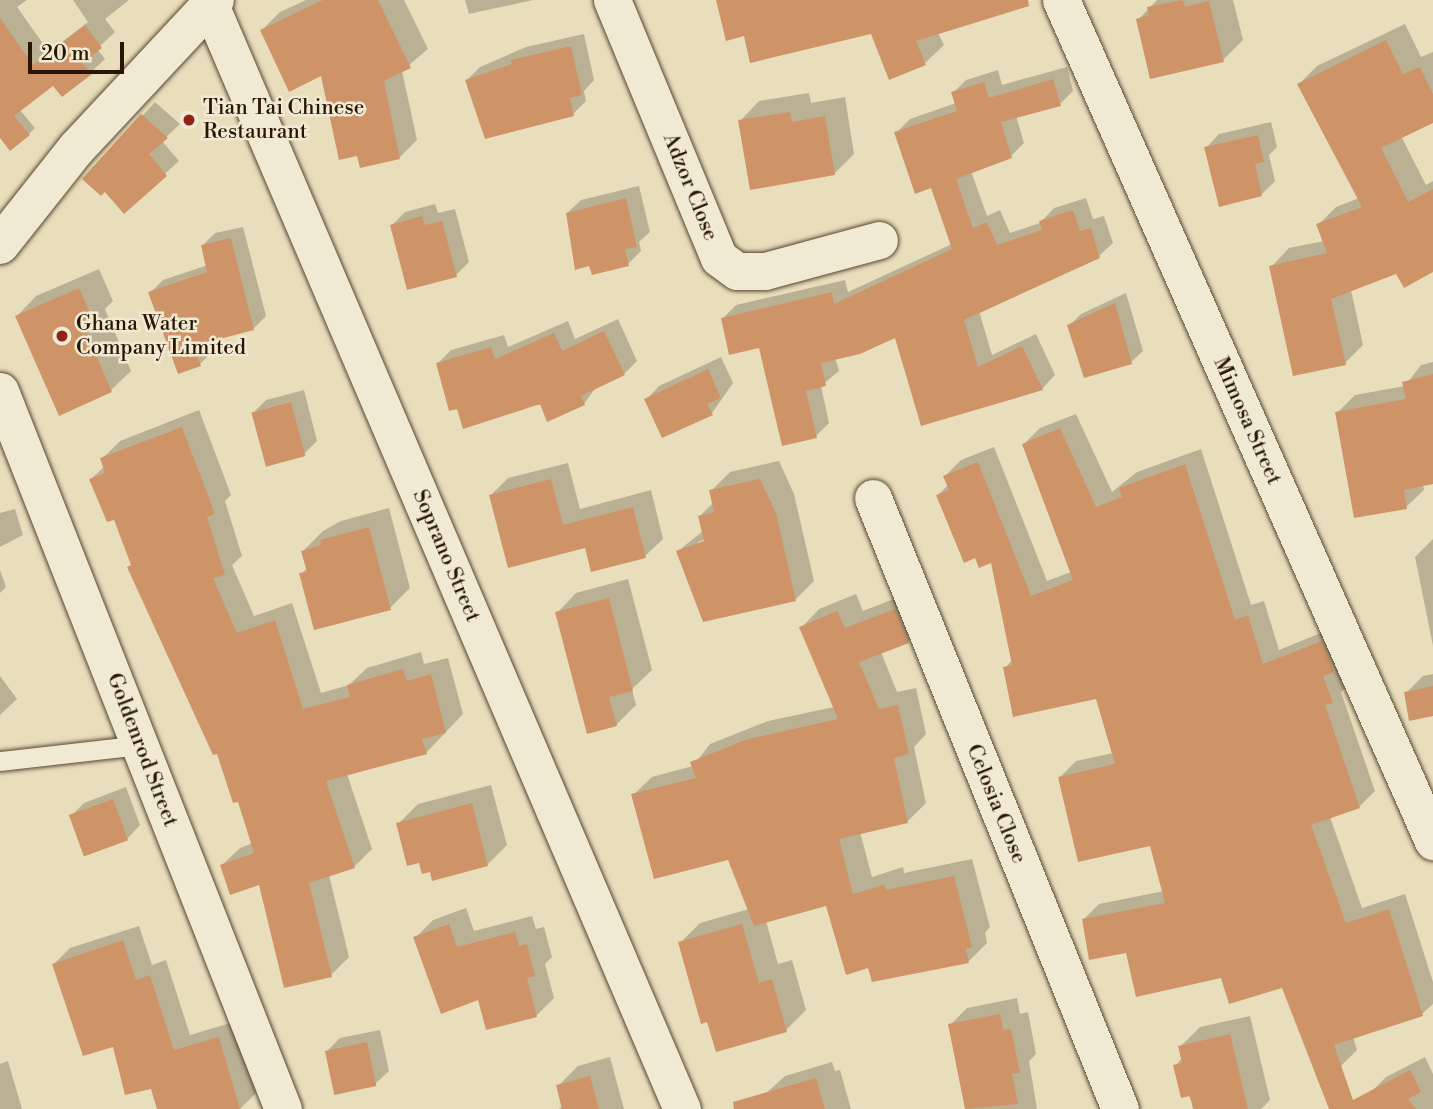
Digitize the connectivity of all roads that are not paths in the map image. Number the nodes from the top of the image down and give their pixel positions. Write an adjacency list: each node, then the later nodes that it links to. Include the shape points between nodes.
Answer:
1 (612, 0): 4 (street, Adzor Close, via 719,258 737,271 765,271)
2 (1060, 0): 10 (street, Mimosa Street)
3 (211, 1): 5 (main road, via 78,148); 12 (street, Soprano Street)
4 (879, 240)
5 (0, 244)
6 (0, 391): 8 (street, Goldenrod Street)
7 (873, 498): 13 (street, Celosia Close)
8 (141, 745): 9 (lane); 11 (street, Goldenrod Street)
9 (0, 761)
10 (1433, 841)
11 (283, 1109)
12 (682, 1109)
13 (1120, 1109)

